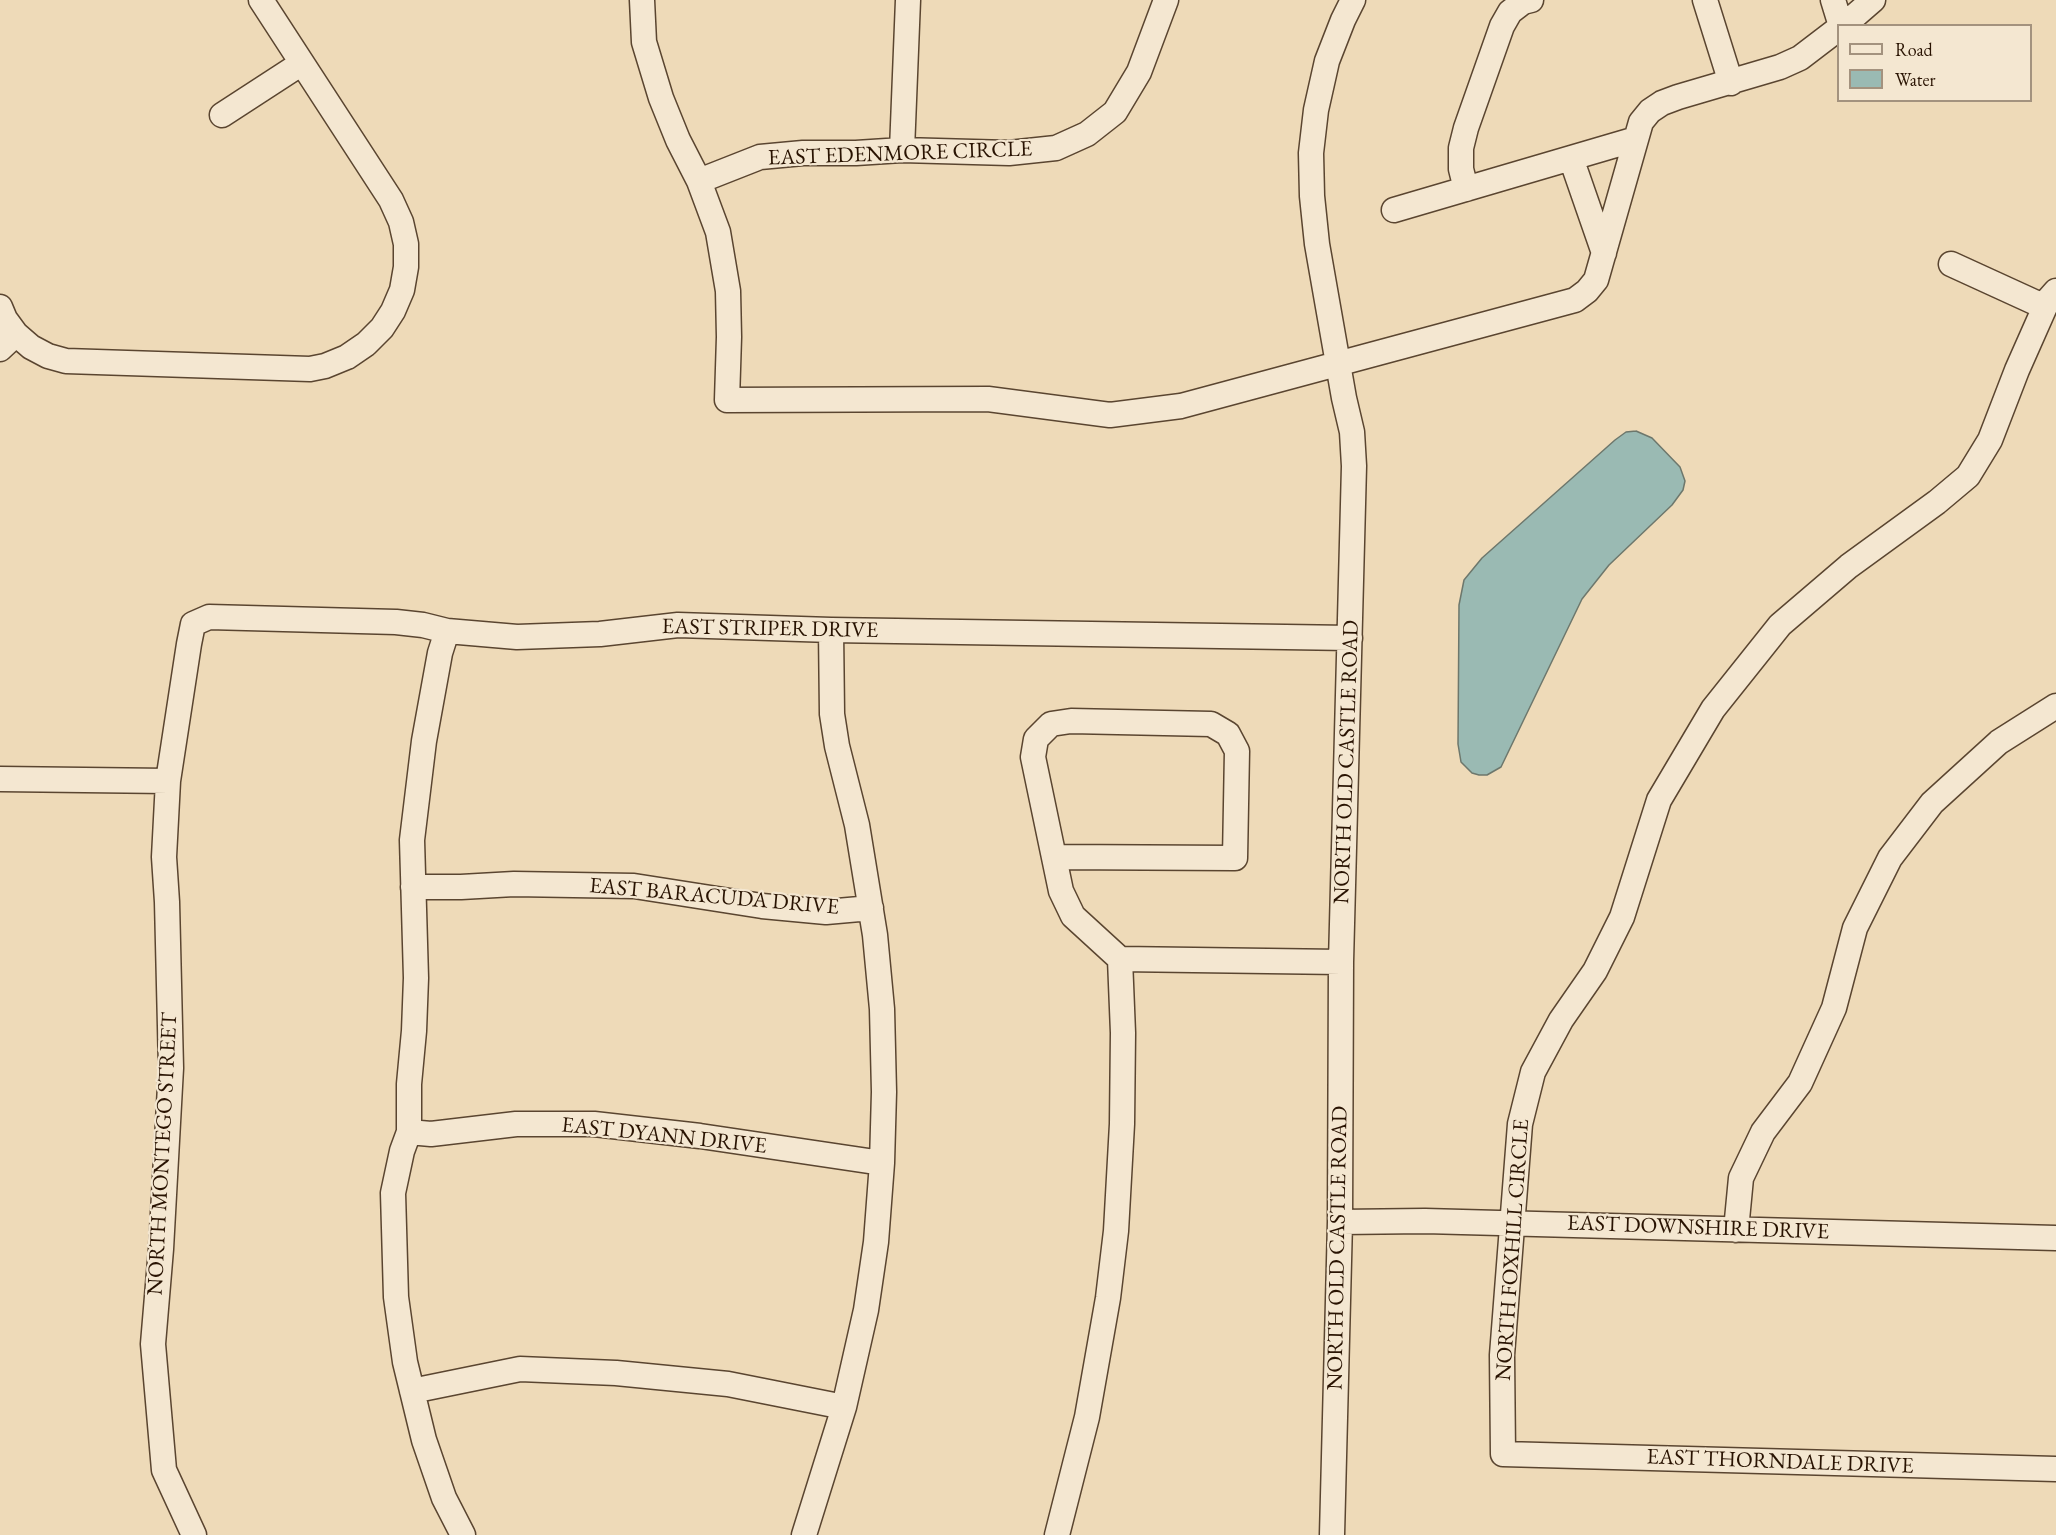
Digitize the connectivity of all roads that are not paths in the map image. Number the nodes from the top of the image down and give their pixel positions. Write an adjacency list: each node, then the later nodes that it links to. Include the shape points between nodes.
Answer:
1 (261, 0): 13 (street)
2 (642, 0): 19 (street, via 644,42 678,140)
3 (908, 0): 17 (street)
4 (1166, 0): 17 (street, EAST EDENMORE CIRCLE, via 1139,72 1115,112 1087,134 1056,148 1009,153)
5 (1353, 0): 27 (street, NORTH OLD CASTLE ROAD, via 1328,61 1311,153 1317,244)
6 (1531, 0): 20 (street, via 1510,12 1502,26 1466,128 1461,169)
7 (1705, 0): 14 (street)
8 (1833, 0): 10 (street)
9 (1873, 0): 11 (street)
10 (1840, 24)
11 (1845, 24)
12 (1837, 30): 14 (street, via 1800,57)
13 (302, 63): 15 (street); 26 (street, via 401,222 406,244 402,290 382,328 366,344 325,366 298,370 66,361)
14 (1731, 83): 16 (street, via 1662,103 1641,122)
15 (222, 115)
16 (1636, 140): 18 (street); 22 (street)
17 (902, 150): 19 (street, EAST EDENMORE CIRCLE, via 760,157)
18 (1571, 158): 20 (street); 22 (street)
19 (699, 181): 27 (street, via 718,232 728,291 727,400 988,399 1110,415 1181,406)
20 (1466, 189): 21 (street)
21 (1394, 210)
22 (1604, 253): 27 (street, via 1596,279 1575,300)
23 (1951, 264): 24 (street)
24 (2051, 299): 43 (street, NORTH FOXHILL CIRCLE, via 1990,440 1968,476 1849,566 1780,625 1713,709 1659,801 1622,917 1595,971 1561,1020 1533,1072 1520,1124)
25 (0, 307): 26 (street)
26 (8, 342)
27 (1339, 363): 31 (street, NORTH OLD CASTLE ROAD, via 1354,466)
28 (193, 624): 30 (street, EAST STRIPER DRIVE, via 209,617 396,622); 34 (street, NORTH MONTEGO STREET)
29 (831, 630): 30 (street, EAST STRIPER DRIVE, via 678,625 527,637); 31 (street, EAST STRIPER DRIVE); 37 (street, via 832,714)
30 (447, 631): 36 (street, via 417,790)
31 (1350, 638): 39 (street, NORTH OLD CASTLE ROAD)
32 (2056, 706): 44 (street, via 1999,742 1932,803 1890,858 1855,928 1834,1008 1800,1083 1763,1132 1741,1178)
33 (0, 779): 34 (street)
34 (168, 781): 50 (street, NORTH MONTEGO STREET, via 164,857 171,1068 153,1344 164,1470)
35 (1054, 857): 35 (street, via 1033,757 1036,739 1051,724 1211,724 1228,734 1237,751 1236,858); 38 (street, via 1061,891 1073,916)
36 (412, 887): 37 (street, EAST BARACUDA DRIVE, via 634,886 826,912); 40 (street, via 416,978)
37 (871, 908): 41 (street, via 882,1009)
38 (1119, 958): 39 (street); 53 (street, via 1122,1124 1116,1231 1087,1417)
39 (1341, 962): 42 (street, NORTH OLD CASTLE ROAD)
40 (409, 1132): 41 (street, EAST DYANN DRIVE, via 431,1134 516,1124 594,1124); 46 (street, via 393,1193 396,1297)
41 (882, 1163): 47 (street, via 866,1310)
42 (1340, 1222): 43 (street, EAST DOWNSHIRE DRIVE); 54 (street, NORTH OLD CASTLE ROAD)
43 (1511, 1223): 44 (street, EAST DOWNSHIRE DRIVE); 48 (street, NORTH FOXHILL CIRCLE, via 1502,1355)
44 (1736, 1230): 45 (street, EAST DOWNSHIRE DRIVE)
45 (2056, 1238)
46 (412, 1391): 47 (street, via 520,1369 728,1384); 51 (street, via 444,1498)
47 (844, 1407): 52 (street)
48 (1503, 1454): 49 (street, EAST THORNDALE DRIVE)
49 (2056, 1469)
50 (194, 1535)
51 (464, 1535)
52 (804, 1535)
53 (1057, 1535)
54 (1332, 1535)

